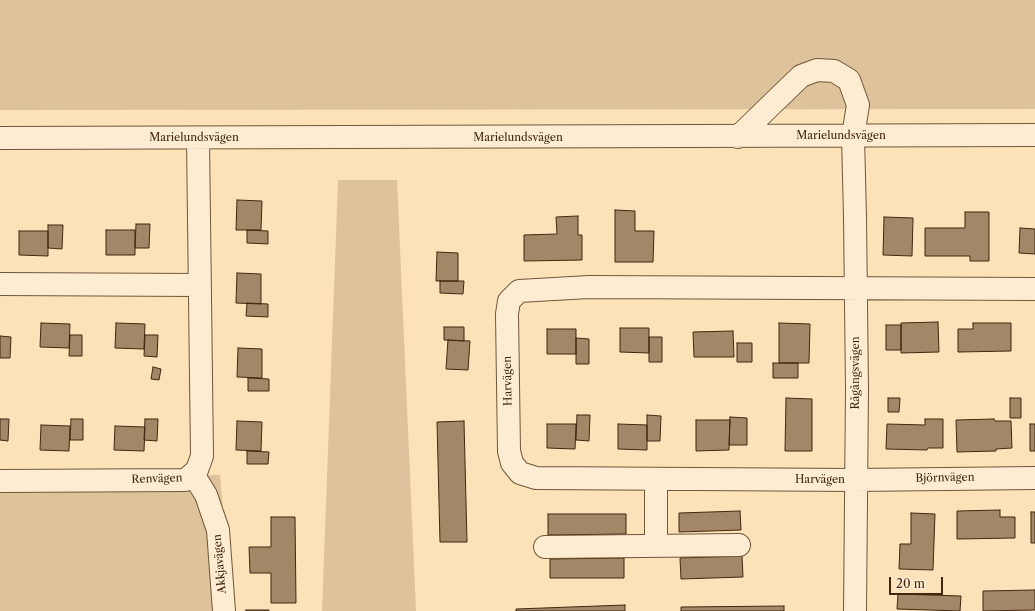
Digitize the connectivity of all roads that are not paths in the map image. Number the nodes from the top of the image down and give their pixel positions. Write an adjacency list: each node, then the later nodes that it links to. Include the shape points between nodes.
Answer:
1 (1035, 135): 2 (street, Marielundsvägen)
2 (853, 136): 3 (street, Marielundsvägen); 3 (street, Rågångsvägen, via 858,105 849,80 834,72 817,70 801,76); 8 (street, Rågångsvägen)
3 (738, 137): 5 (street, Marielundsvägen)
4 (0, 138): 5 (street, Marielundsvägen)
5 (198, 139): 7 (street, Renvägen)
6 (0, 284): 7 (street)
7 (199, 285): 10 (street, Renvägen, via 202,456)
8 (856, 289): 9 (street); 12 (street, Harvägen, via 589,287 519,291 509,301 507,314 509,451 512,463 520,473 536,478); 13 (street, Rågångsvägen)
9 (1035, 289)
10 (193, 474): 14 (street, Renvägen, via 186,480); 18 (street, Akkjavägen, via 206,495 218,530)
11 (1035, 478): 13 (street, Björnvägen)
12 (656, 479): 13 (street, Harvägen); 16 (street)
13 (855, 480): 19 (street, Rågångsvägen)
14 (0, 481)
15 (739, 545): 16 (street)
16 (656, 546): 17 (street)
17 (545, 547)
18 (224, 611)
19 (855, 611)

